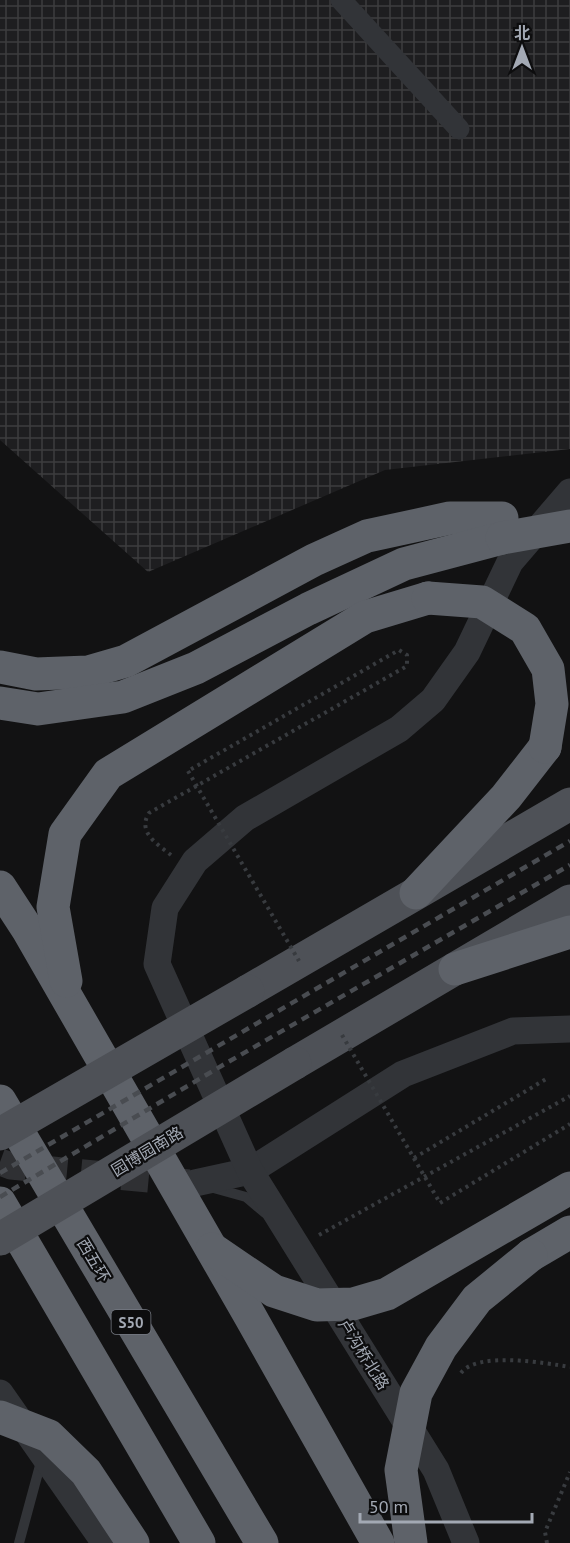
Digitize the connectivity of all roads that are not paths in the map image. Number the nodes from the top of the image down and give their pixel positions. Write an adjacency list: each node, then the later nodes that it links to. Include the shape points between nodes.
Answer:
1 (341, 0): 2 (street)
2 (459, 129)
3 (570, 492): 19 (street, 卢沟桥北路, via 510,562 467,652 433,700 399,729 245,818 195,861 165,908 157,964)
4 (570, 519): 6 (highway)
5 (570, 526): 6 (highway, bridge)
6 (502, 528): 7 (highway, via 450,518 367,536 314,560 126,662 78,673 36,674); 8 (highway, via 404,564 196,668 123,697 38,710)
7 (0, 667)
8 (0, 703)
9 (570, 804): 11 (main road)
10 (0, 887): 15 (highway)
11 (416, 893): 15 (highway, bridge, via 506,798 545,747 552,704 548,669 525,629 482,602 428,598 365,617 108,774 65,834 53,907); 18 (main road, bridge)
12 (570, 901): 14 (main road, 园博园南路)
13 (570, 932): 14 (highway)
14 (455, 969): 24 (main road, 园博园南路, bridge)
15 (70, 1004): 26 (highway)
16 (570, 1029): 19 (street, via 513,1031 403,1074)
17 (0, 1101): 34 (highway, 西五环 / S50)
18 (0, 1134)
19 (250, 1171): 20 (street); 25 (street, 卢沟桥北路)
20 (195, 1183): 25 (lane, via 246,1197)
21 (570, 1188): 26 (highway, bridge, via 387,1294 353,1304 317,1305 274,1291)
22 (0, 1203): 33 (highway)
23 (570, 1232): 36 (highway, bridge, via 531,1255 477,1299 441,1347 416,1393 400,1470)
24 (0, 1239)
25 (292, 1239): 37 (street, 卢沟桥北路, via 436,1470)
26 (212, 1249): 35 (highway)
27 (0, 1393): 29 (street)
28 (0, 1417): 32 (highway, bridge, via 49,1436 86,1472)
29 (43, 1455): 30 (lane); 31 (street)
30 (19, 1543)
31 (105, 1543)
32 (133, 1543)
33 (199, 1543)
34 (262, 1543)
35 (378, 1543)
36 (411, 1543)
37 (466, 1543)

